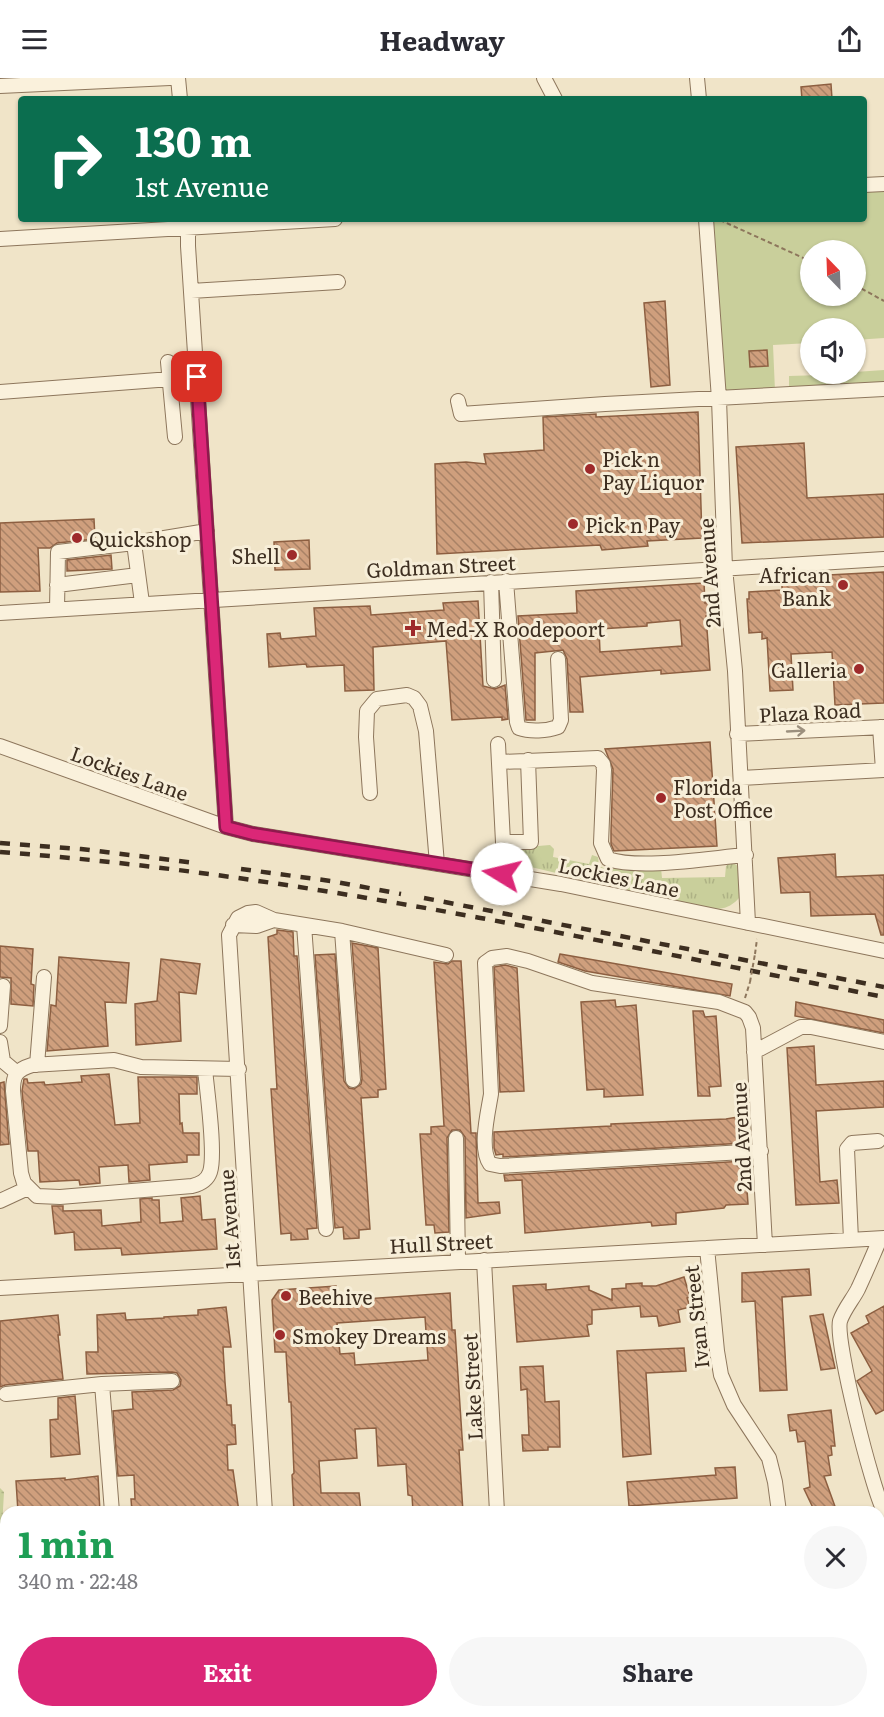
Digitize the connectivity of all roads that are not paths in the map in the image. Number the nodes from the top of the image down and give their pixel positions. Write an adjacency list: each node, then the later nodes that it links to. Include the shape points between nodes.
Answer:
1 (170, 78): 5 (street)
2 (178, 78): 6 (street)
3 (544, 78): 7 (street)
4 (697, 78): 8 (street)
5 (0, 86)
6 (180, 96)
7 (553, 96)
8 (699, 96)
9 (884, 184): 10 (street)
10 (867, 185)
11 (240, 222): 13 (street)
12 (706, 222): 23 (street, 2nd Avenue)
13 (188, 224): 14 (street); 16 (street)
14 (0, 239)
15 (338, 282): 16 (street)
16 (191, 291): 18 (street)
17 (168, 362): 19 (street)
18 (197, 377): 19 (street); 27 (street)
19 (169, 379): 21 (street); 26 (street)
20 (884, 389): 23 (street)
21 (0, 392)
22 (495, 397): 25 (street)
23 (719, 399): 25 (street, via 682,395 605,398 531,403); 30 (street, 2nd Avenue)
24 (458, 401): 25 (street, via 461,414)
25 (496, 411)
26 (175, 437)
27 (207, 531): 28 (street); 35 (street)
28 (134, 543): 31 (street); 34 (street, via 58,552)
29 (884, 559): 30 (street, Goldman Street)
30 (725, 568): 32 (street, Goldman Street); 42 (street, 2nd Avenue)
31 (138, 575): 34 (street); 36 (street)
32 (506, 581): 33 (street, Goldman Street); 39 (street, via 519,728 558,727)
33 (491, 582): 35 (street, Goldman Street); 40 (street)
34 (57, 585): 37 (street)
35 (211, 598): 36 (street, Goldman Street); 50 (street)
36 (142, 603): 37 (street, Goldman Street)
37 (57, 609): 38 (street, Goldman Street)
38 (0, 613)
39 (558, 660)
40 (494, 680)
41 (882, 727): 42 (street, Plaza Road, one-way to 41); 47 (street)
42 (738, 735): 48 (street, 2nd Avenue)
43 (498, 744): 46 (street)
44 (0, 746): 50 (street, Lockies Lane)
45 (528, 760): 46 (street); 51 (street, via 531,842); 52 (street, via 598,758 603,764 601,843 608,859 651,863)
46 (499, 762): 51 (street)
47 (883, 770): 48 (street)
48 (741, 778): 52 (street, 2nd Avenue)
49 (370, 793): 53 (street, via 367,711 377,699 407,695 420,706 426,731)
50 (226, 827): 53 (street, Lockies Lane)
51 (504, 842): 54 (street)
52 (746, 855): 55 (street, 2nd Avenue)
53 (437, 864): 54 (street, Lockies Lane)
54 (502, 874): 55 (street, Lockies Lane)
55 (748, 923): 58 (street, Lockies Lane)
56 (304, 925): 57 (street); 68 (street, 1st Avenue, via 274,920 257,926 233,926 229,935); 76 (street)
57 (342, 931): 59 (street); 70 (street)
58 (884, 951)
59 (446, 955)
60 (44, 977): 66 (street)
61 (3, 986): 62 (street)
62 (0, 1026)
63 (0, 1042): 69 (street, via 3,1061)
64 (884, 1042): 65 (street, via 811,1027 801,1028)
65 (754, 1052): 73 (street, 2nd Avenue); 73 (street, 2nd Avenue, via 749,1017 718,1002 592,983 507,956 485,963 491,1094 485,1149 490,1164)
66 (37, 1065): 67 (street, via 114,1060 141,1067); 69 (street)
67 (205, 1069): 68 (street); 74 (street, via 211,1153 205,1180 192,1186 60,1197 37,1196)
68 (239, 1070): 83 (street, 1st Avenue)
69 (16, 1072): 74 (street, via 13,1091 21,1173)
70 (352, 1080)
71 (456, 1138): 82 (street)
72 (878, 1140): 78 (street, via 852,1143 847,1149)
73 (761, 1150): 79 (street, 2nd Avenue)
74 (28, 1188): 75 (street)
75 (0, 1201)
76 (326, 1229)
77 (882, 1238): 78 (street, Hull Street); 92 (street, via 841,1319 839,1334 856,1416)
78 (851, 1240): 79 (street, Hull Street)
79 (765, 1245): 80 (street, Hull Street)
80 (707, 1248): 81 (street, Hull Street); 91 (street, Ivan Street, via 721,1375 734,1405 769,1458)
81 (484, 1260): 82 (street, Hull Street); 90 (street, Lake Street)
82 (458, 1261): 83 (street, Hull Street)
83 (251, 1273): 84 (street, Hull Street); 89 (street, 1st Avenue)
84 (0, 1288)
85 (172, 1381): 86 (street)
86 (102, 1384): 87 (street); 88 (street)
87 (6, 1394)
88 (112, 1506)
89 (265, 1506)
90 (497, 1506)
91 (777, 1506)
92 (882, 1506)

